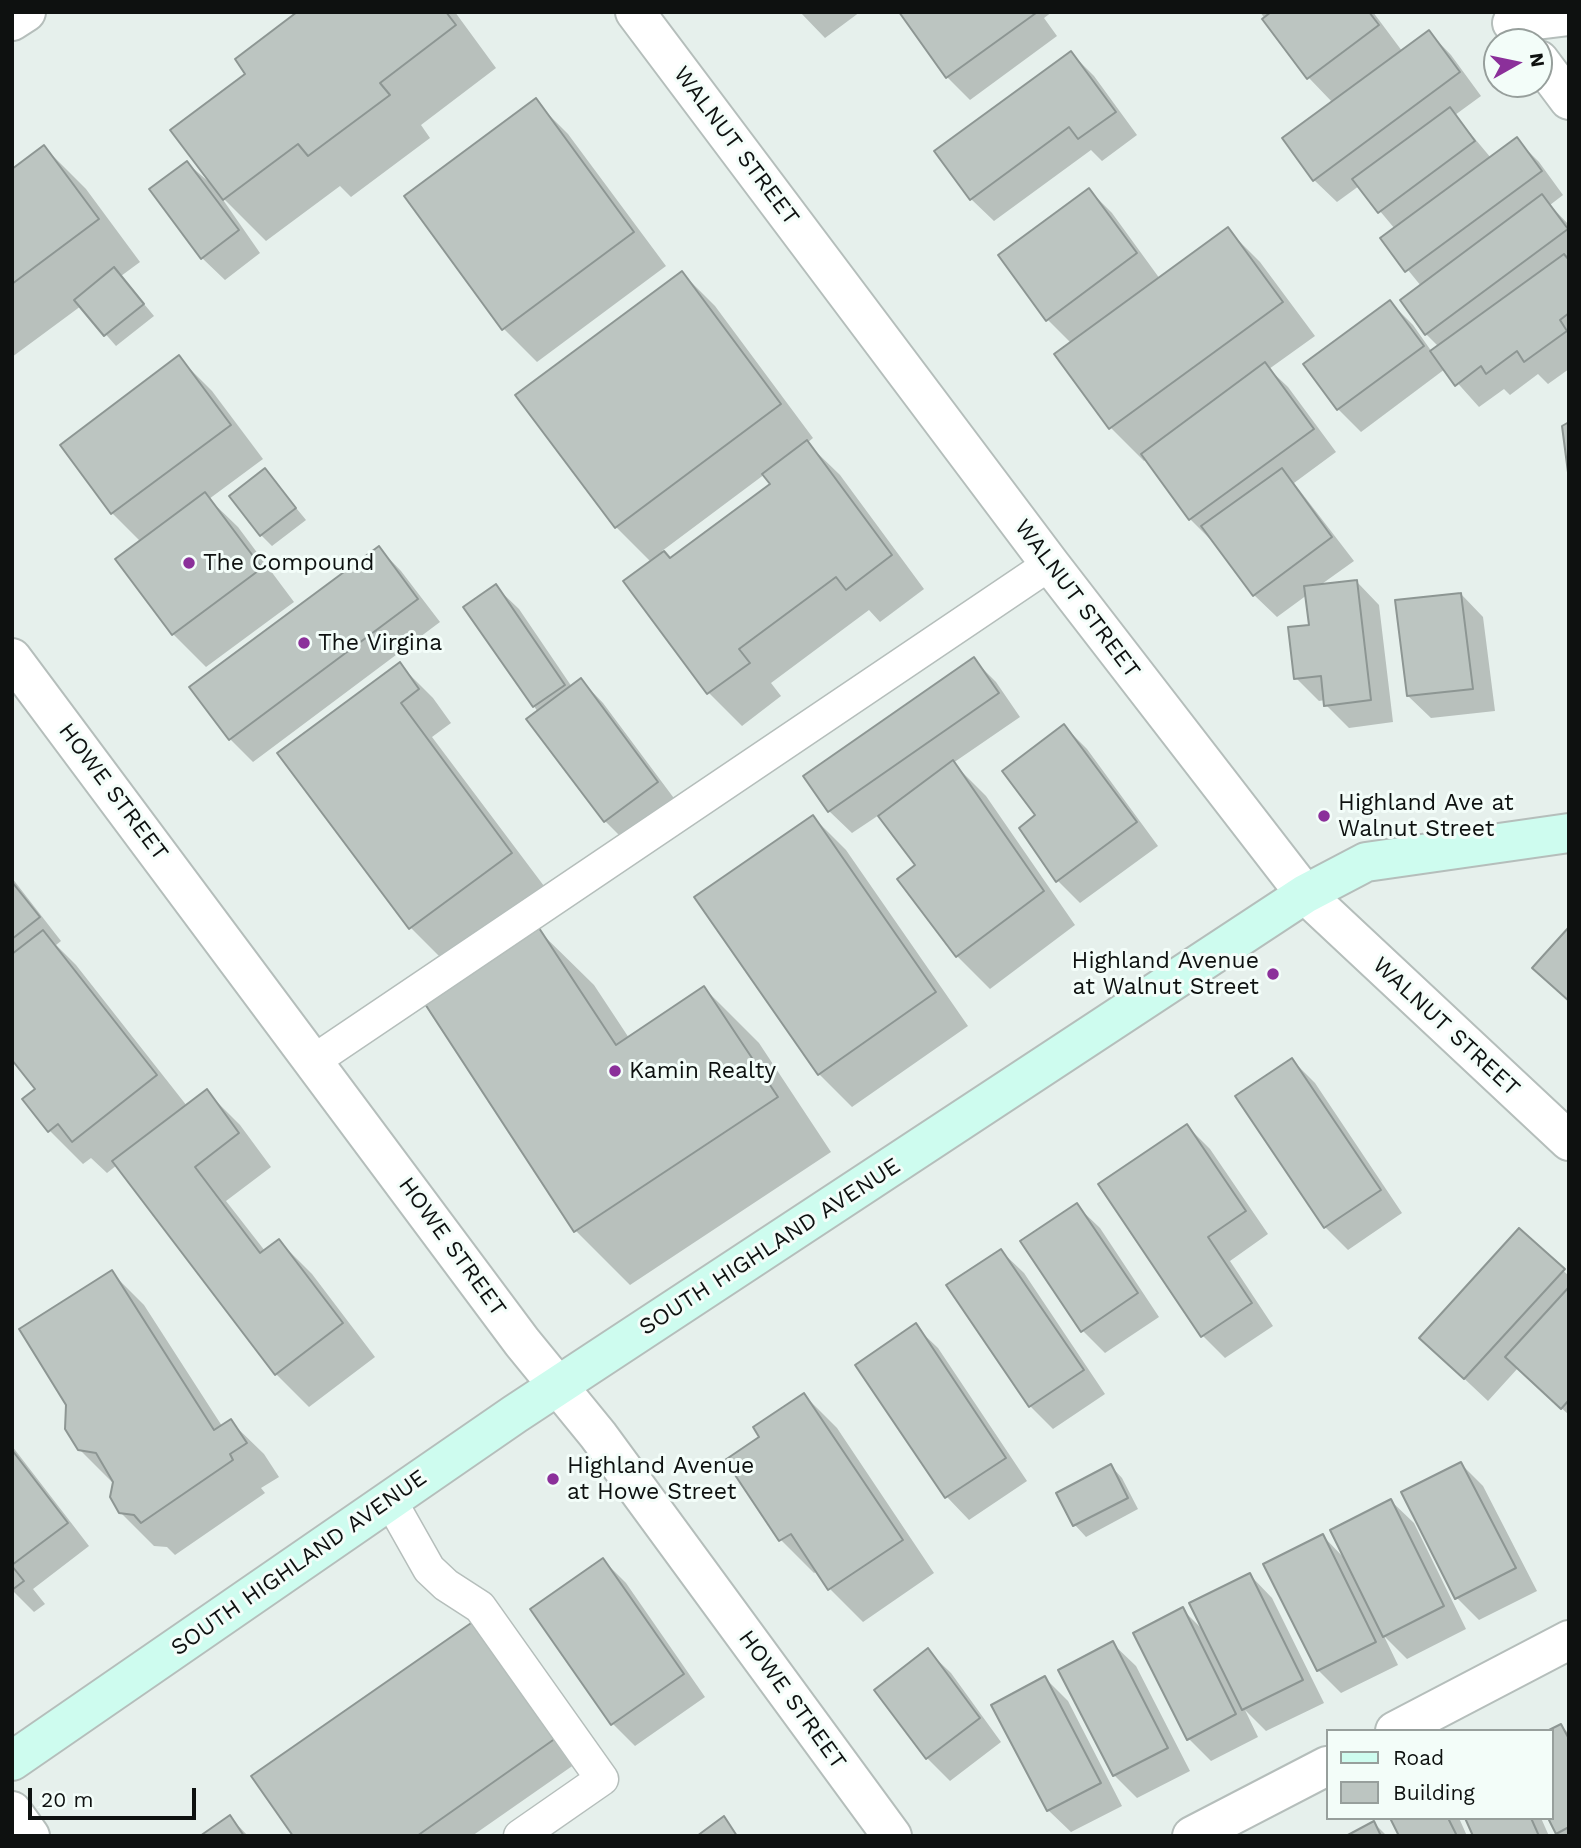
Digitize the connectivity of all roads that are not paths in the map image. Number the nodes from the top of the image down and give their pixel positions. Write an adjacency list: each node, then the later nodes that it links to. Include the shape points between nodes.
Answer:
1 (26, 12): 4 (street)
2 (635, 12): 8 (street, WALNUT STREET)
3 (1569, 16): 5 (street)
4 (12, 21)
5 (1514, 26)
6 (1553, 79): 7 (street)
7 (1569, 100)
8 (1049, 564): 11 (street, WALNUT STREET); 12 (lane)
9 (12, 658): 12 (street, HOWE STREET)
10 (1569, 833): 11 (main road, SOUTH HIGHLAND AVENUE, via 1366,862)
11 (1305, 894): 13 (street, WALNUT STREET); 14 (main road, SOUTH HIGHLAND AVENUE)
12 (315, 1060): 14 (street, HOWE STREET)
13 (1569, 1141)
14 (558, 1387): 15 (main road, SOUTH HIGHLAND AVENUE); 23 (street, HOWE STREET)
15 (390, 1500): 18 (main road, SOUTH HIGHLAND AVENUE); 22 (lane, via 429,1569 480,1607 601,1780)
16 (1569, 1640): 17 (street)
17 (1399, 1729)
18 (12, 1761)
19 (1326, 1767): 24 (street)
20 (12, 1811): 21 (street)
21 (30, 1836)
22 (520, 1836)
23 (892, 1836)
24 (1192, 1836)

